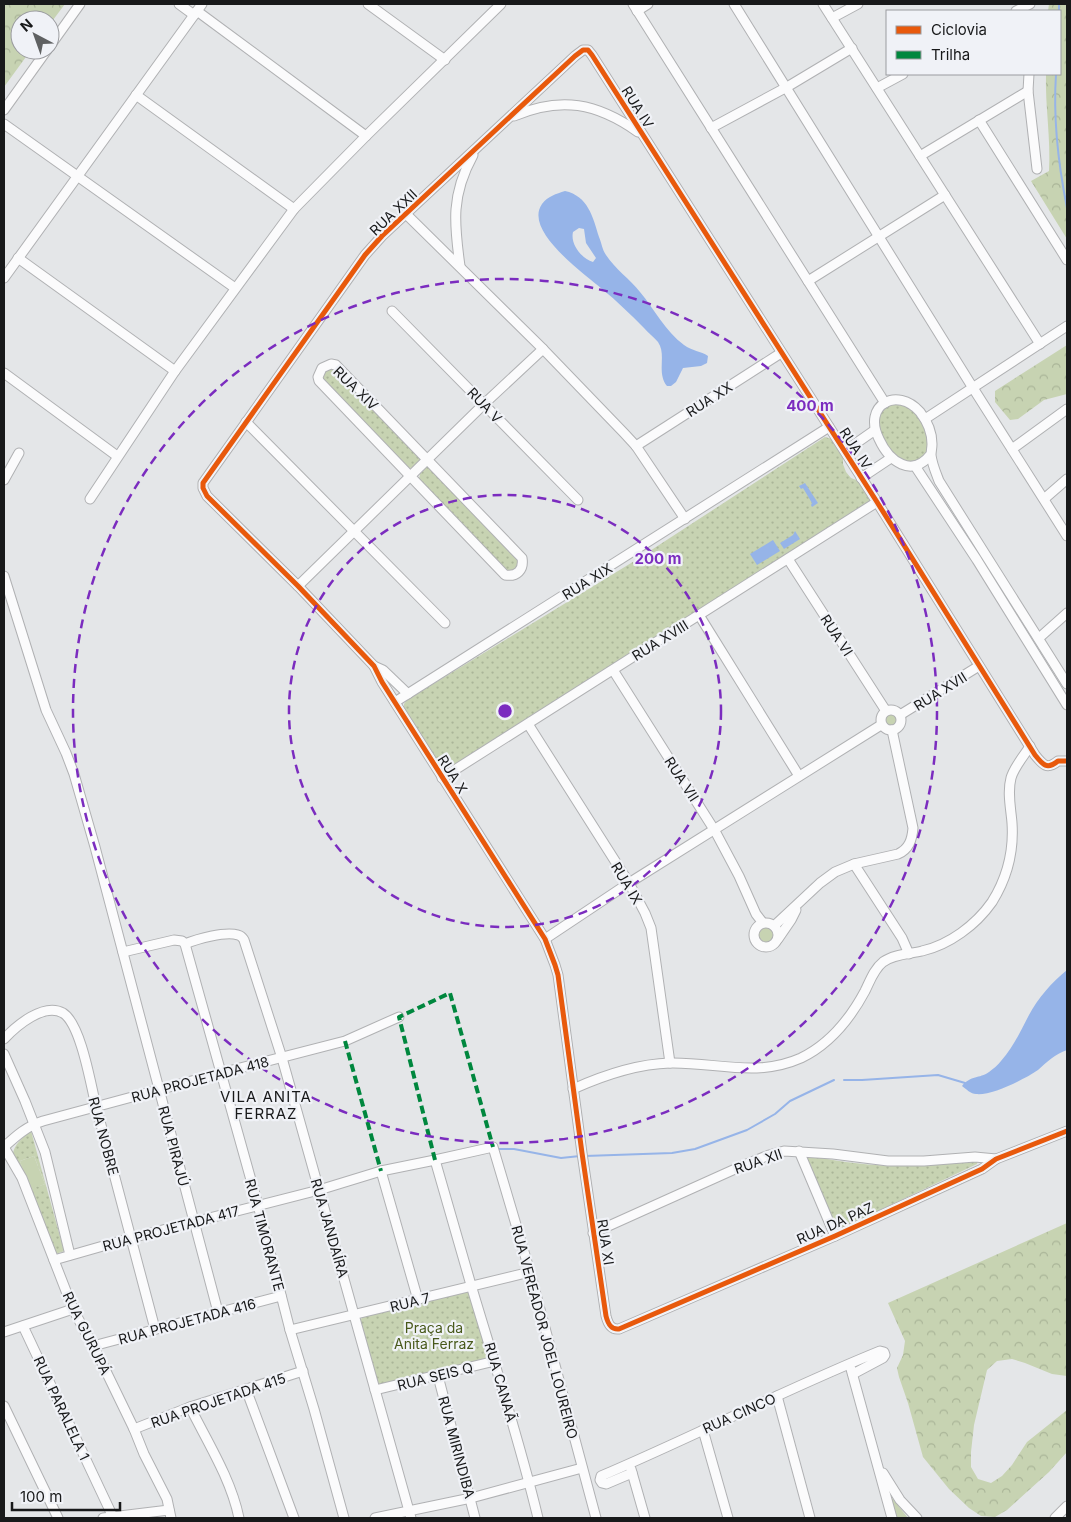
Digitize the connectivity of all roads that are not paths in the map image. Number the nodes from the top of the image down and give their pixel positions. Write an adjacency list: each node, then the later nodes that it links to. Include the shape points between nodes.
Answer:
1 (80, 4): 14 (street)
2 (179, 4): 11 (street)
3 (368, 4): 18 (street)
4 (501, 4): 18 (street)
5 (648, 4): 10 (street)
6 (734, 4): 21 (street)
7 (823, 4): 13 (street)
8 (858, 4): 13 (street)
9 (1031, 4): 12 (street)
10 (635, 7): 29 (street)
11 (198, 10): 24 (street); 31 (street)
12 (1018, 10)
13 (832, 18): 15 (street)
14 (60, 32)
15 (852, 48): 21 (street); 22 (street)
16 (583, 50): 26 (street, RUA XXII); 30 (street, RUA IV, via 592,55)
17 (40, 60): 25 (street)
18 (445, 60): 31 (street)
19 (901, 75): 22 (street)
20 (1029, 75): 23 (street)
21 (787, 87): 29 (street); 39 (street)
22 (877, 88): 33 (street)
23 (1028, 90): 27 (street); 34 (street)
24 (136, 95): 35 (street); 37 (street)
25 (4, 110)
26 (509, 118): 30 (street, via 548,106 588,106 613,115); 32 (street, RUA XXII)
27 (979, 120): 33 (street); 41 (street)
28 (4, 124): 35 (street)
29 (711, 128): 44 (street)
30 (642, 135): 50 (street, RUA IV)
31 (366, 136): 37 (street)
32 (476, 148): 38 (street, RUA XXII); 42 (street, via 458,189 455,213)
33 (920, 156): 36 (street)
34 (1037, 169)
35 (78, 176): 40 (street); 45 (street)
36 (945, 196): 39 (street); 48 (street)
37 (294, 209): 45 (street)
38 (406, 214): 42 (street); 58 (street, RUA XXII, via 365,255)
39 (879, 236): 44 (street); 53 (street)
40 (18, 258): 43 (street); 51 (street)
41 (1067, 260)
42 (460, 266): 49 (street)
43 (4, 278)
44 (808, 281): 54 (street)
45 (235, 288): 51 (street)
46 (392, 310): 55 (street, RUA V)
47 (1067, 326): 48 (street)
48 (1040, 344): 53 (street)
49 (543, 349): 55 (street); 61 (street)
50 (781, 353): 59 (street, RUA IV); 61 (street, RUA XX)
51 (175, 371): 66 (street)
52 (4, 374): 66 (street)
53 (973, 388): 57 (street); 62 (street)
54 (885, 402): 57 (street, via 900,400 910,404); 60 (street, via 875,415)
55 (484, 404): 68 (street); 77 (street, RUA V)
56 (1067, 409): 62 (street)
57 (925, 419): 65 (street, via 931,434)
58 (246, 422): 69 (street, RUA XXII); 80 (street)
59 (829, 428): 63 (street, RUA IV); 79 (street, RUA XIX)
60 (875, 430): 63 (street); 67 (street)
61 (636, 446): 79 (street)
62 (1012, 449): 76 (street)
63 (845, 451): 72 (street, RUA IV)
64 (19, 453): 74 (street)
65 (931, 454): 70 (street); 88 (street, via 939,481)
66 (117, 456): 75 (street)
67 (891, 458): 70 (street, via 906,466); 72 (street)
68 (427, 460): 71 (street); 71 (street, RUA XIV, via 336,365 322,368 319,382); 71 (street, RUA XIV, via 522,558 519,572 505,575)
69 (214, 466): 84 (street, RUA X, via 203,483 204,492)
70 (915, 466): 95 (street)
71 (410, 476): 80 (street)
72 (862, 478): 78 (street, RUA IV)
73 (1067, 479): 76 (street)
74 (4, 480)
75 (90, 499)
76 (1044, 499): 81 (street)
77 (578, 500)
78 (877, 502): 82 (street, RUA XVIII); 90 (street, RUA IV)
79 (685, 519): 93 (street, RUA XIX)
80 (354, 531): 84 (street); 87 (street)
81 (1067, 536)
82 (788, 559): 86 (street, RUA XVIII); 96 (street, RUA VI)
83 (4, 576): 116 (street, RUA PIRAJÚ, via 46,710 74,774)
84 (298, 586): 89 (street, RUA X)
85 (1067, 613): 88 (street)
86 (699, 616): 91 (street, RUA XVIII); 103 (street)
87 (445, 623)
88 (1039, 638): 92 (street)
89 (374, 666): 93 (street); 94 (street, RUA X)
90 (979, 666): 97 (street, RUA XVII); 101 (street, RUA IV)
91 (612, 670): 98 (street, RUA XVIII); 105 (street, RUA VII)
92 (1067, 684)
93 (408, 694): 94 (street, RUA XIX)
94 (395, 702): 104 (street, RUA X)
95 (1067, 705)
96 (886, 710): 97 (street, RUA XVII, via 892,709); 99 (street, via 881,715)
97 (900, 715): 100 (street, RUA XVII, via 900,725)
98 (528, 724): 104 (street, RUA XVIII); 107 (street, RUA IX)
99 (881, 725): 100 (street); 103 (street)
100 (892, 730): 106 (street, via 913,828 912,841 898,854)
101 (1030, 746): 102 (street, RUA IV, via 1036,758 1047,766); 117 (street, via 1011,777 1011,853 997,894 986,910 958,935 939,946)
102 (1067, 761)
103 (799, 776): 105 (street)
104 (442, 778): 113 (street, RUA X)
105 (715, 830): 107 (street); 108 (street, RUA VII)
106 (854, 864): 109 (street, via 825,879); 117 (street)
107 (629, 883): 113 (street); 122 (street, RUA IX, via 651,928)
108 (746, 891): 110 (street); 112 (street)
109 (800, 903): 111 (street); 114 (street)
110 (763, 923): 111 (street); 112 (street)
111 (774, 926): 114 (street)
112 (754, 932): 114 (street, via 755,940 762,947 772,946)
113 (545, 939): 125 (street, RUA X, via 558,975)
114 (778, 940)
115 (186, 947): 116 (street, via 182,941 174,940); 121 (street, RUA JANDAÍRA, via 194,940 227,934 238,935 244,940); 123 (street, RUA TIMORANTE)
116 (123, 952): 124 (street, RUA PIRAJÚ)
117 (909, 954): 122 (street, via 886,960 878,966 851,1015 838,1031 802,1057 758,1069)
118 (399, 1017): 121 (street, RUA PROJETADA 418, via 345,1041)
119 (4, 1038): 126 (street, RUA NOBRE, via 40,1013 53,1010 63,1013 76,1029)
120 (4, 1054): 127 (street)
121 (282, 1058): 123 (street, RUA PROJETADA 418); 136 (street, RUA JANDAÍRA)
122 (670, 1063): 125 (street, via 629,1068 600,1076)
123 (221, 1072): 124 (street, RUA PROJETADA 418); 137 (street, RUA TIMORANTE)
124 (158, 1089): 126 (street, RUA PROJETADA 418); 138 (street, RUA PIRAJÚ)
125 (573, 1089): 132 (street, RUA X)
126 (96, 1106): 127 (street, RUA PROJETADA 418); 141 (street, RUA NOBRE)
127 (35, 1124): 129 (street, RUA PROJETADA 418); 142 (street)
128 (1067, 1131): 133 (street, RUA DA PAZ)
129 (4, 1147): 143 (street, RUA GURUPÁ, via 22,1178)
130 (493, 1147): 134 (street, RUA PROJETADA 417); 144 (street, RUA VEREADOR JOEL LOUREIRO)
131 (799, 1151): 133 (street, RUA XII, via 888,1161); 139 (street, RUA XII, via 769,1155); 140 (street)
132 (582, 1156): 139 (street, RUA XI)
133 (996, 1159): 140 (street, RUA DA PAZ, via 982,1169)
134 (436, 1160): 135 (street, RUA PROJETADA 417); 145 (street, RUA CANAÃ)
135 (381, 1171): 136 (street, RUA PROJETADA 417); 147 (street)
136 (319, 1190): 137 (street, RUA PROJETADA 417); 150 (street, RUA JANDAÍRA)
137 (258, 1205): 138 (street, RUA PROJETADA 417); 146 (street, RUA TIMORANTE)
138 (194, 1222): 141 (street, RUA PROJETADA 417); 149 (street, RUA PIRAJÚ)
139 (593, 1232): 152 (street, RUA XI, via 606,1316)
140 (835, 1236): 152 (street, RUA DA PAZ, via 619,1329)
141 (132, 1238): 142 (street, RUA PROJETADA 417); 153 (street, RUA NOBRE)
142 (70, 1255): 143 (street, RUA PROJETADA 417)
143 (54, 1260): 148 (street, RUA GURUPÁ)
144 (530, 1272): 145 (street, RUA 7); 170 (street, RUA VEREADOR JOEL LOUREIRO)
145 (471, 1286): 147 (street, RUA 7); 157 (street, RUA CANAÃ)
146 (281, 1296): 149 (street, RUA PROJETADA 416); 154 (street, RUA TIMORANTE)
147 (418, 1300): 150 (street, RUA 7)
148 (73, 1309): 151 (street); 156 (street, RUA GURUPÁ)
149 (218, 1312): 153 (street, RUA PROJETADA 416)
150 (355, 1316): 154 (street, RUA 7); 163 (street, RUA JANDAÍRA)
151 (23, 1326): 155 (street); 176 (street, RUA PARALELA 1)
152 (611, 1327)
153 (155, 1329): 156 (street, RUA PROJETADA 416)
154 (290, 1330): 159 (street, RUA TIMORANTE)
155 (4, 1332)
156 (93, 1346): 167 (street, RUA GURUPÁ)
157 (495, 1361): 161 (street, RUA SEIS Q); 171 (street, RUA CANAÃ)
158 (849, 1364): 160 (street); 160 (street, RUA CINCO, via 880,1351 885,1354); 164 (street, RUA CINCO)
159 (303, 1371): 162 (street, RUA PROJETADA 415); 181 (street, RUA TIMORANTE)
160 (852, 1374): 169 (street)
161 (438, 1376): 163 (street, RUA SEIS Q); 172 (street, RUA MIRINDIBA)
162 (246, 1389): 166 (street, RUA PROJETADA 415); 180 (street)
163 (375, 1390): 175 (street, RUA JANDAÍRA)
164 (777, 1396): 168 (street, RUA CINCO); 188 (street)
165 (4, 1406): 177 (street)
166 (190, 1407): 167 (street, RUA PROJETADA 415); 179 (street, via 230,1486)
167 (134, 1428): 174 (street, RUA GURUPÁ, via 167,1499)
168 (702, 1430): 186 (street, RUA CINCO, via 631,1468); 187 (street)
169 (877, 1465): 189 (street); 190 (street, via 900,1500)
170 (582, 1468): 171 (street); 185 (street, RUA VEREADOR JOEL LOUREIRO)
171 (529, 1482): 172 (street); 184 (street, RUA CANAÃ)
172 (471, 1498): 175 (street); 183 (street, RUA MIRINDIBA)
173 (1067, 1506): 191 (street)
174 (170, 1514): 176 (street)
175 (410, 1514): 182 (street)
176 (113, 1517): 178 (street)
177 (58, 1518)
178 (103, 1518)
179 (239, 1518)
180 (294, 1518)
181 (344, 1518)
182 (375, 1518)
183 (475, 1518)
184 (538, 1518)
185 (596, 1518)
186 (645, 1518)
187 (728, 1518)
188 (810, 1518)
189 (892, 1518)
190 (917, 1518)
191 (1055, 1518)

